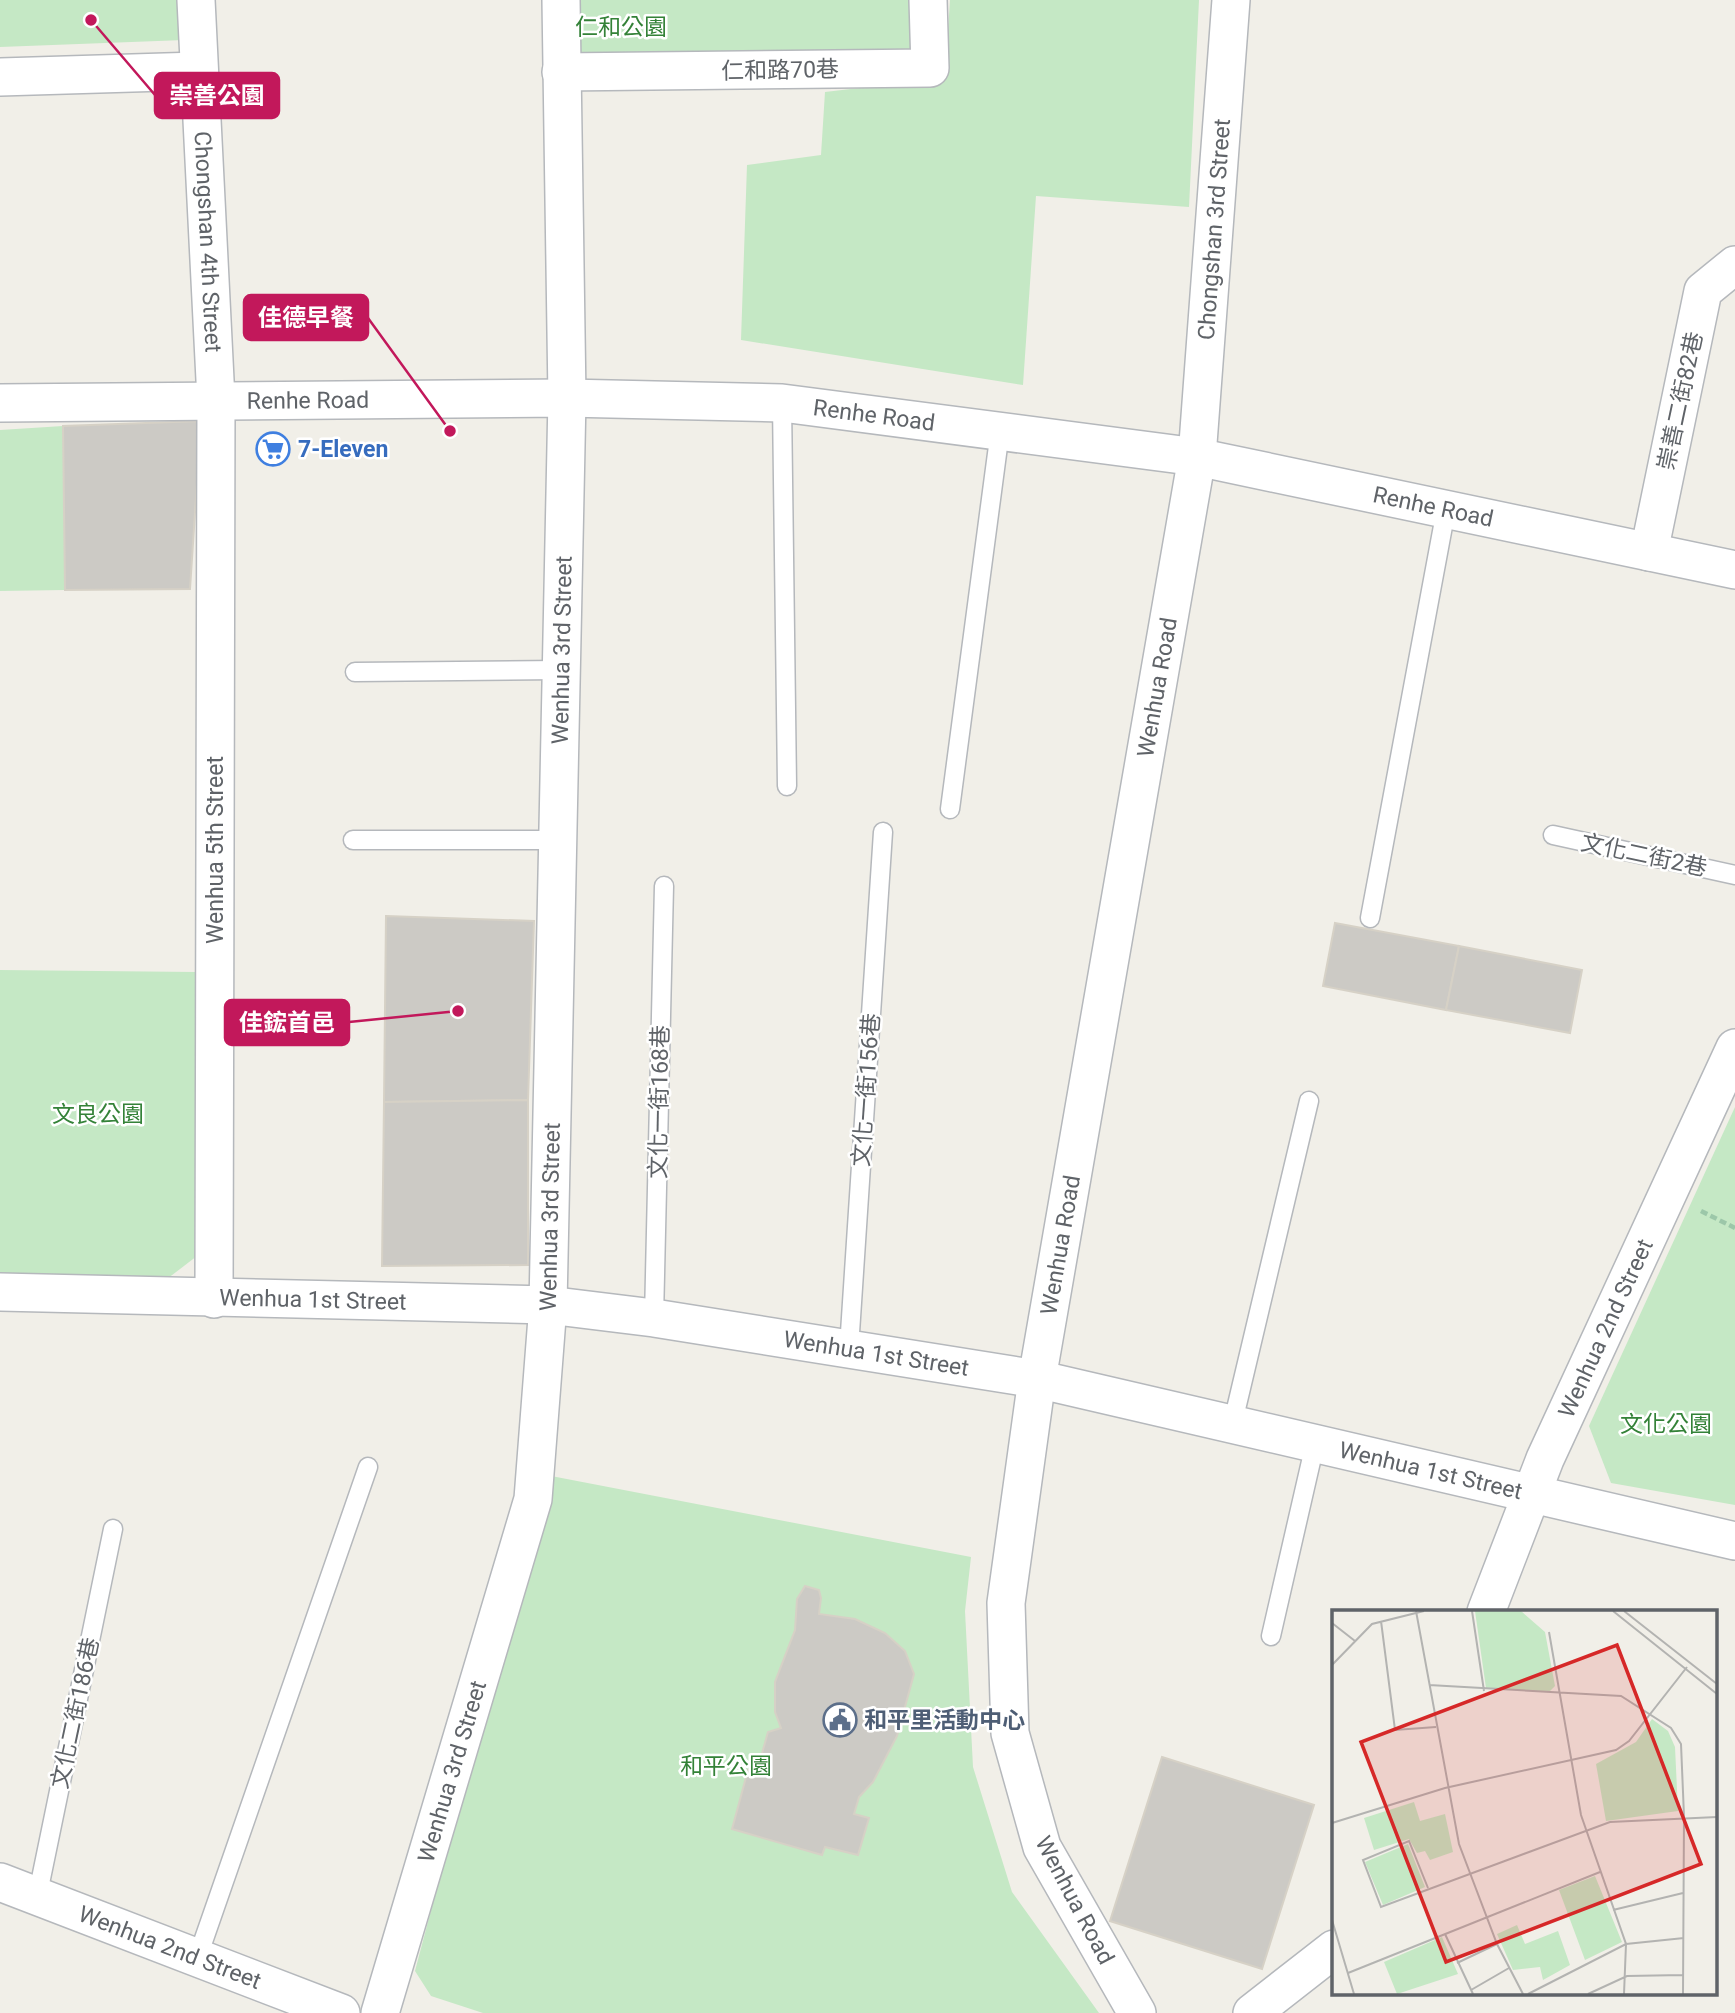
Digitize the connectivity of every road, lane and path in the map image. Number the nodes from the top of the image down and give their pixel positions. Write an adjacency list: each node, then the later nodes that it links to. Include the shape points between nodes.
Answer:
1 (197, 0): 5 (street, Chongshan 4th Street)
2 (561, 0): 6 (street)
3 (928, 0): 6 (street, 仁和路70巷, via 930,68)
4 (1231, 0): 14 (street, Chongshan 3rd Street)
5 (198, 71): 7 (street); 10 (street, Chongshan 4th Street)
6 (561, 72): 9 (street)
7 (0, 77)
8 (1735, 265): 16 (street, 崇善二街82巷, via 1703,291)
9 (566, 398): 10 (street, Renhe Road); 12 (street, Renhe Road); 18 (street, Wenhua 3rd Street)
10 (216, 400): 11 (street, Renhe Road); 34 (street, Wenhua 5th Street)
11 (0, 403)
12 (782, 403): 13 (street, Renhe Road); 20 (lane)
13 (1000, 431): 14 (street, Renhe Road); 21 (lane)
14 (1197, 457): 15 (street, Renhe Road); 38 (street, Wenhua Road)
15 (1446, 510): 16 (street, Renhe Road); 28 (lane)
16 (1649, 552): 17 (street, Renhe Road)
17 (1735, 570)
18 (559, 670): 19 (lane); 25 (street, Wenhua 3rd Street)
19 (355, 672)
20 (787, 786)
21 (950, 809)
22 (883, 832): 37 (lane, 文化一街156巷)
23 (1553, 835): 26 (lane, 文化二街2巷)
24 (353, 840): 25 (lane)
25 (558, 840): 35 (street, Wenhua 3rd Street)
26 (1735, 875)
27 (664, 886): 36 (lane, 文化一街168巷)
28 (1370, 918)
29 (1735, 1048): 42 (street, Wenhua 2nd Street)
30 (1309, 1101): 39 (lane)
31 (1697, 1209): 32 (path)
32 (1735, 1228)
33 (0, 1292): 34 (street, Wenhua 1st Street)
34 (214, 1299): 35 (street, Wenhua 1st Street)
35 (548, 1305): 36 (street, Wenhua 1st Street); 52 (street, Wenhua 3rd Street, via 533,1500)
36 (654, 1318): 37 (street, Wenhua 1st Street)
37 (849, 1348): 38 (street, Wenhua 1st Street)
38 (1037, 1379): 39 (street, Wenhua 1st Street); 53 (street, Wenhua Road, via 1006,1603 1010,1733 1042,1847)
39 (1232, 1426): 40 (street, Wenhua 1st Street)
40 (1315, 1444): 42 (street, Wenhua 1st Street); 46 (lane)
41 (368, 1467): 50 (lane)
42 (1532, 1492): 44 (street, Wenhua 1st Street); 45 (street, Wenhua 2nd Street)
43 (113, 1529): 48 (lane, 文化二街186巷)
44 (1735, 1541)
45 (1487, 1610)
46 (1271, 1636)
47 (0, 1882): 48 (street, Wenhua 2nd Street)
48 (37, 1898): 50 (street, Wenhua 2nd Street)
49 (1332, 1951): 54 (street)
50 (197, 1959): 51 (street, Wenhua 2nd Street)
51 (341, 2013)
52 (380, 2013)
53 (1138, 2013)
54 (1252, 2013)

